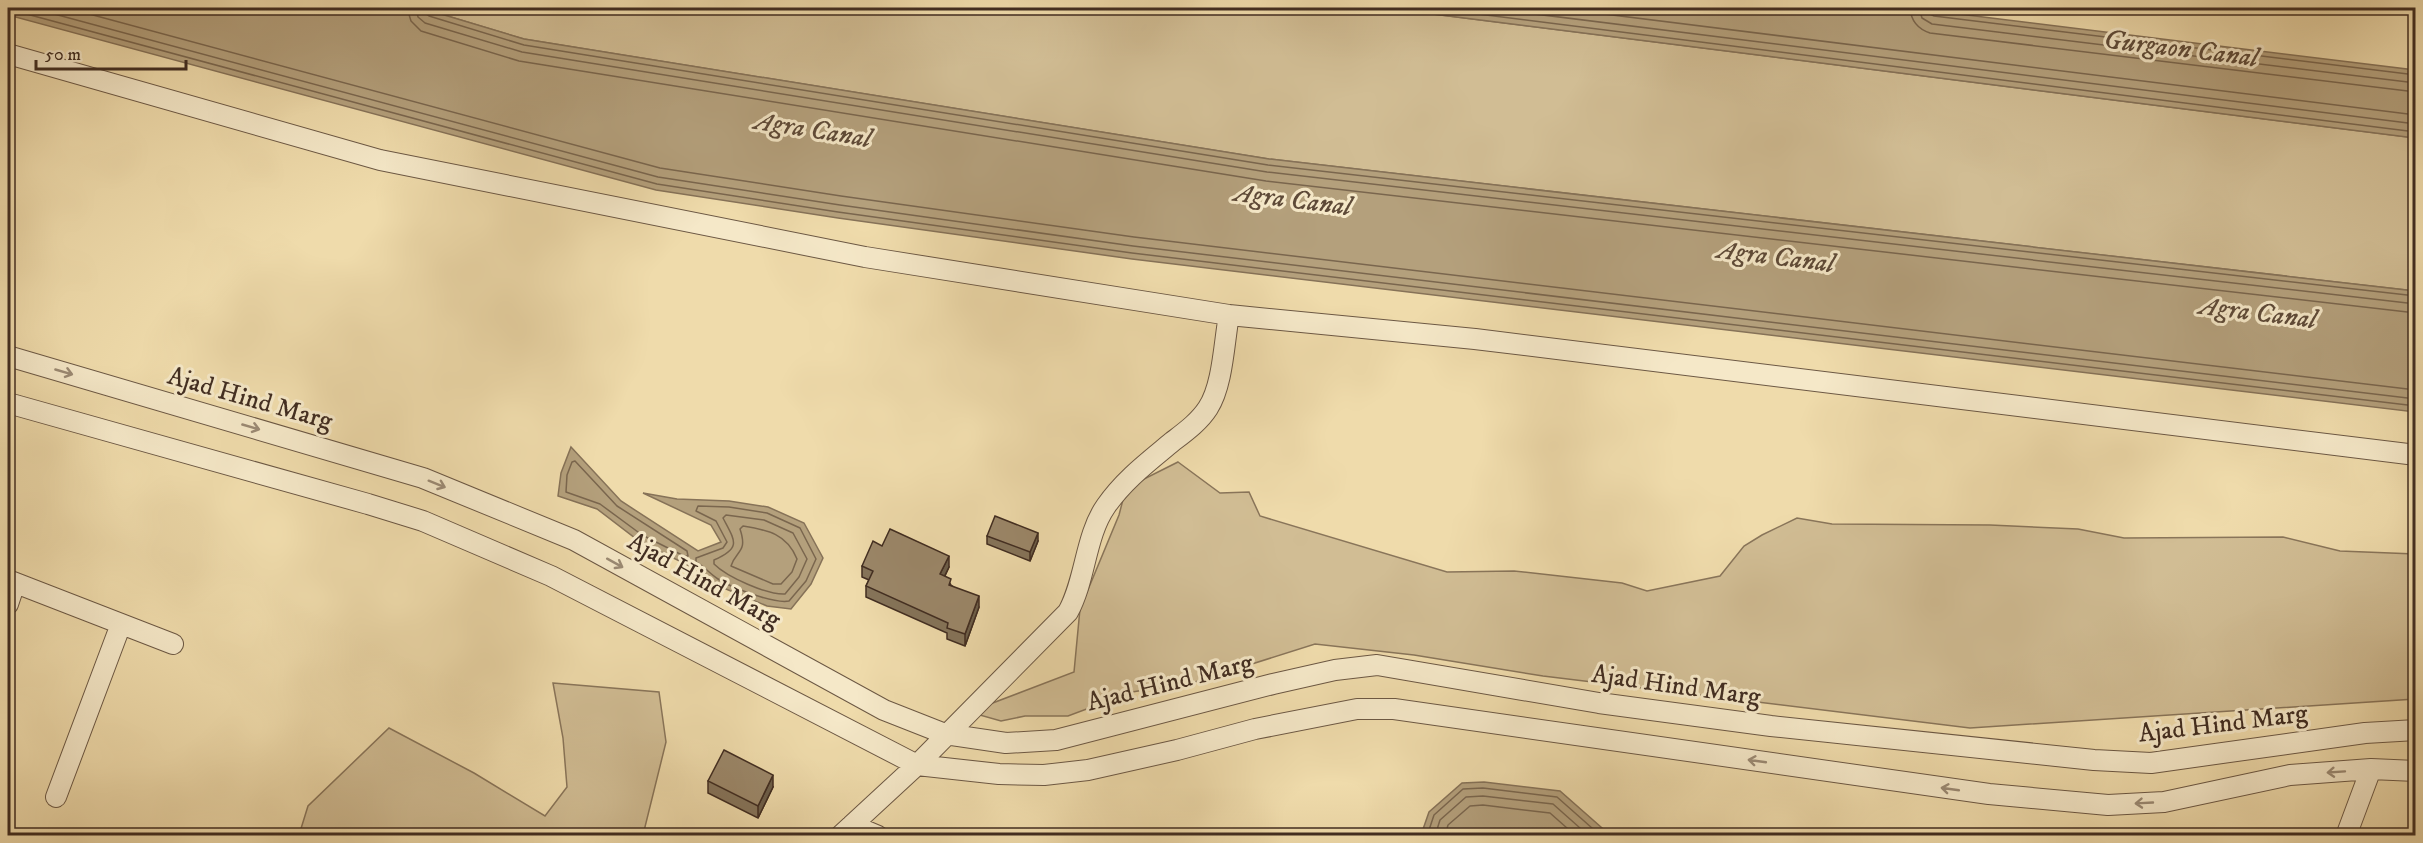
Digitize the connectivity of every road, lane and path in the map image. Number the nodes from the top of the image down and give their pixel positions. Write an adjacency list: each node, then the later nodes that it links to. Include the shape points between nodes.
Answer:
1 (8, 54): 2 (street, via 380,160 865,257)
2 (1229, 315): 5 (street, via 1475,339); 11 (street, via 1210,406 1199,420 1136,472 1107,505 1098,520 1068,612)
3 (8, 356): 11 (street, Ajad Hind Marg, one-way to 11, via 423,478 574,540 884,710)
4 (8, 403): 12 (street, via 423,521 551,576)
5 (2415, 455)
6 (11, 582): 7 (street); 8 (street)
7 (8, 604)
8 (121, 624): 9 (street); 15 (street)
9 (173, 644)
10 (2415, 730): 11 (street, Ajad Hind Marg, via 2355,734 2151,763 2094,760 1748,723 1599,703 1377,665 1273,684 1056,740 1006,743)
11 (945, 734): 12 (street)
12 (917, 765): 13 (street, one-way to 12, via 2290,776 2164,802 2108,805 1989,794 1394,709 1357,710 1255,729 1088,770 999,774); 16 (street)
13 (2371, 769): 14 (street); 18 (street)
14 (2415, 771)
15 (56, 797)
16 (846, 830): 17 (street)
17 (878, 836)
18 (2346, 836)

